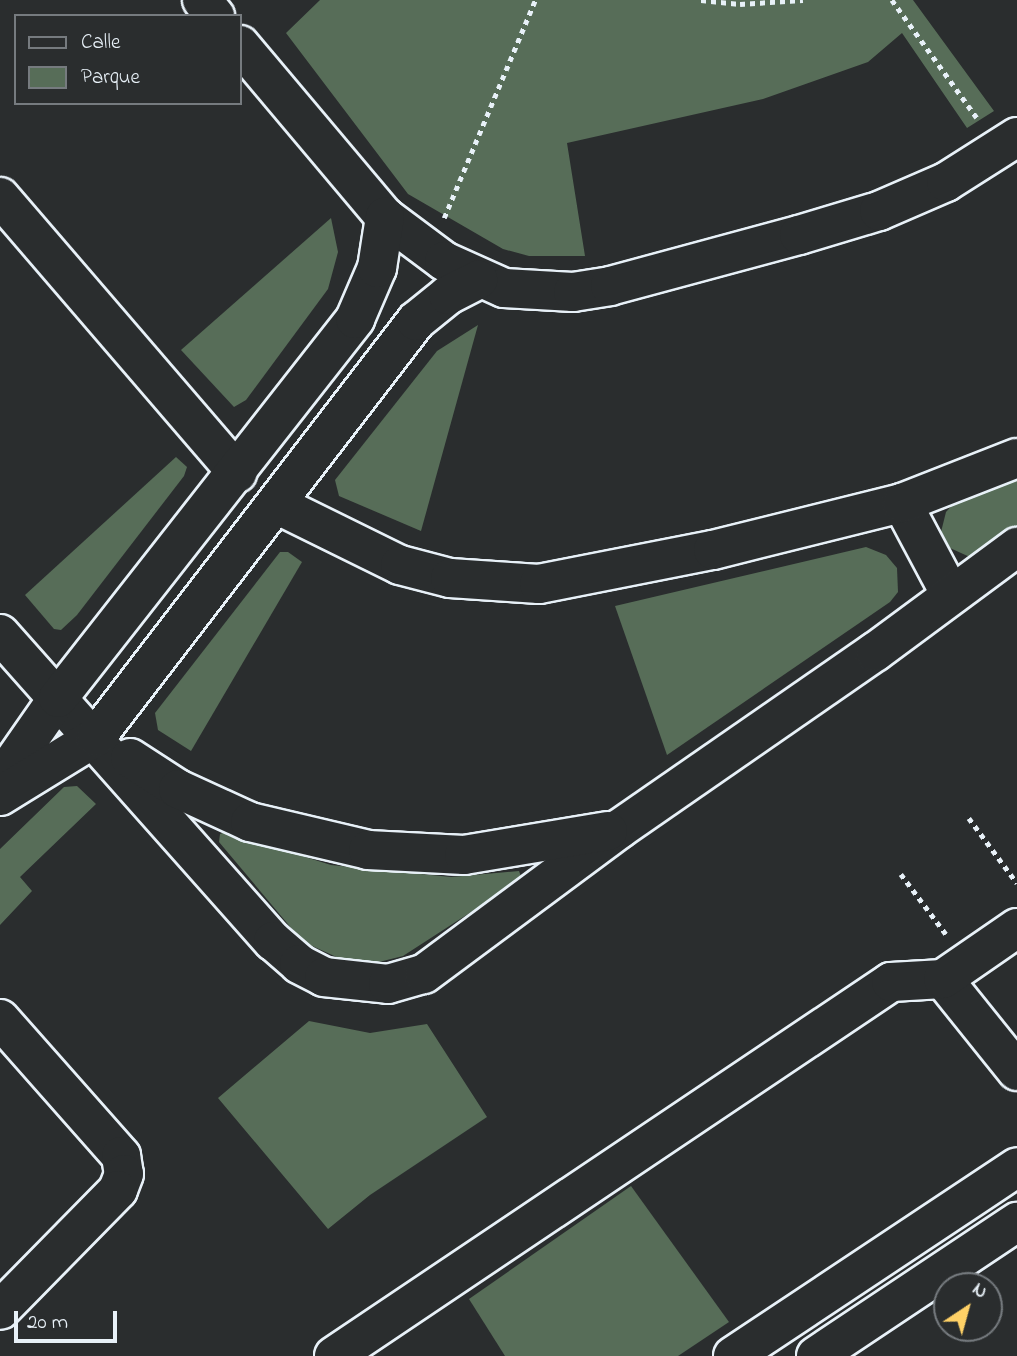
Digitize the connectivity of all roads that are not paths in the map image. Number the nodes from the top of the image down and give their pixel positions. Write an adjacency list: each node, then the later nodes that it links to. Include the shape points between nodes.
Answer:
1 (202, 0): 2 (street)
2 (213, 14)
3 (242, 47): 6 (street)
4 (1001, 133): 7 (street, via 946,182 878,211 573,292 504,288)
5 (0, 197): 9 (street)
6 (385, 218): 7 (street); 9 (street, via 383,246 361,309)
7 (478, 280): 11 (street, via 448,295 416,321)
8 (1017, 457): 10 (street)
9 (237, 473): 15 (street)
10 (902, 503): 11 (street, via 713,550 539,584 450,578 400,565); 13 (street)
11 (276, 504): 16 (street)
12 (1017, 547): 13 (street)
13 (951, 595): 19 (street)
14 (0, 634): 15 (street)
15 (58, 698): 16 (street); 17 (street)
16 (96, 737): 18 (street); 19 (street, via 178,789 238,817 309,839 368,850 464,855); 19 (street, via 273,942 324,977 354,984 388,984 424,974)
17 (0, 781)
18 (0, 796)
19 (619, 829)
20 (1013, 941): 21 (street)
21 (955, 971): 23 (street); 27 (street, via 891,982)
22 (0, 1019): 26 (street, via 121,1156 124,1166 118,1190)
23 (1017, 1071)
24 (1017, 1167): 28 (street)
25 (1017, 1222): 29 (street)
26 (0, 1310)
27 (334, 1356)
28 (733, 1356)
29 (816, 1356)

